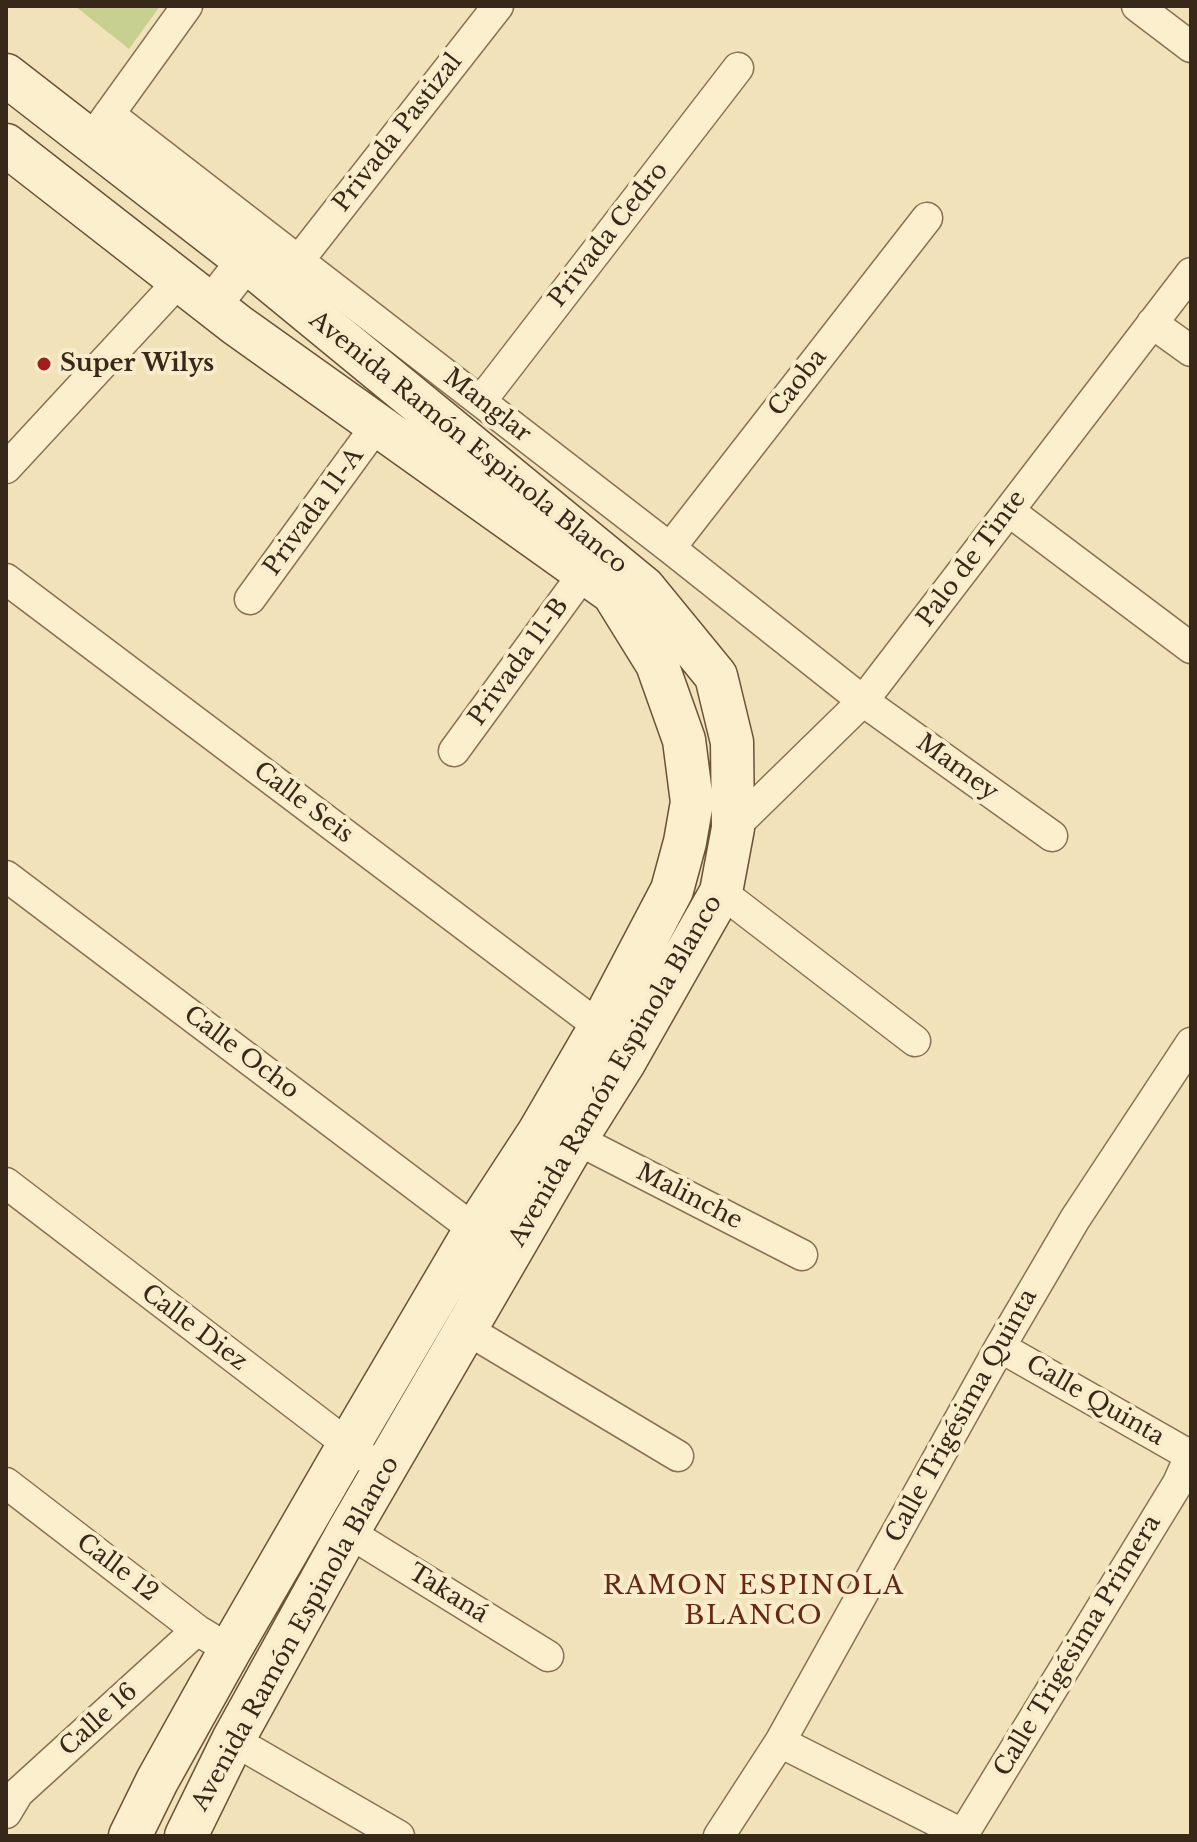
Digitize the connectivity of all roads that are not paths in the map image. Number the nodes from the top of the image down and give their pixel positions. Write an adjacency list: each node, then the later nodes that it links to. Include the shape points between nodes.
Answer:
1 (187, 6): 7 (street)
2 (498, 6): 10 (street, Privada Pastizal)
3 (1137, 6): 4 (street)
4 (1191, 47)
5 (738, 68): 16 (street, Privada Cedro)
6 (6, 75): 7 (main road, Avenida Ramón Espinola Blanco)
7 (100, 127): 10 (street, Manglar); 11 (main road, Avenida Ramón Espinola Blanco)
8 (6, 145): 13 (main road, Avenida Ramón Espinola Blanco)
9 (927, 218): 20 (street, Caoba)
10 (299, 260): 16 (street, Manglar)
11 (246, 261): 13 (street); 27 (main road, Avenida Ramón Espinola Blanco, via 644,588 716,676 732,742)
12 (1191, 273): 14 (street, Palo de Tinte)
13 (196, 293): 17 (main road, Avenida Ramón Espinola Blanco); 18 (street)
14 (1152, 323): 15 (street); 19 (street, Palo de Tinte)
15 (1191, 351)
16 (481, 401): 20 (street, Manglar)
17 (377, 425): 21 (main road, Avenida Ramón Espinola Blanco); 23 (street, Privada 11-A)
18 (6, 468)
19 (1009, 511): 24 (street); 25 (street, Palo de Tinte)
20 (670, 548): 25 (street, Manglar)
21 (584, 573): 26 (street, Privada 11-B); 31 (main road, Avenida Ramón Espinola Blanco, via 613,593 657,664 684,740 692,802 672,890)
22 (6, 579): 31 (street, Calle Seis)
23 (250, 599)
24 (1191, 648)
25 (863, 701): 27 (street, Palo de Tinte); 28 (street, Mamey)
26 (454, 751)
27 (733, 828): 30 (main road, Avenida Ramón Espinola Blanco)
28 (1052, 836)
29 (6, 876): 36 (street, Calle Ocho)
30 (721, 892): 32 (street); 34 (main road, Avenida Ramón Espinola Blanco)
31 (600, 1027): 36 (main road, Avenida Ramón Espinola Blanco)
32 (915, 1041)
33 (1191, 1043): 39 (street, Calle Trigésima Quinta, via 1075,1219)
34 (576, 1139): 37 (street, Malinche); 38 (main road, Avenida Ramón Espinola Blanco)
35 (6, 1183): 40 (street, Calle Diez)
36 (475, 1230): 40 (main road, Avenida Ramón Espinola Blanco)
37 (802, 1255)
38 (466, 1329): 42 (street); 43 (main road, Avenida Ramón Espinola Blanco)
39 (1000, 1347): 41 (street, Calle Quinta); 49 (street, Calle Trigésima Quinta)
40 (348, 1446): 43 (street, Calle Diez); 46 (main road, Avenida Ramón Espinola Blanco)
41 (1191, 1455): 51 (street, Calle Trigésima Primera)
42 (678, 1456)
43 (384, 1471): 45 (main road, Avenida Ramón Espinola Blanco)
44 (6, 1483): 46 (street, Calle 12)
45 (348, 1532): 47 (street, Takaná); 48 (main road, Avenida Ramón Espinola Blanco)
46 (214, 1640): 50 (street, Calle 16); 52 (main road, Avenida Ramón Espinola Blanco)
47 (548, 1656)
48 (233, 1740): 53 (main road, Avenida Ramón Espinola Blanco); 54 (street)
49 (780, 1742): 51 (street); 55 (street, Calle Trigésima Quinta)
50 (10, 1797)
51 (964, 1835)
52 (130, 1836)
53 (186, 1836)
54 (399, 1836)
55 (719, 1836)

